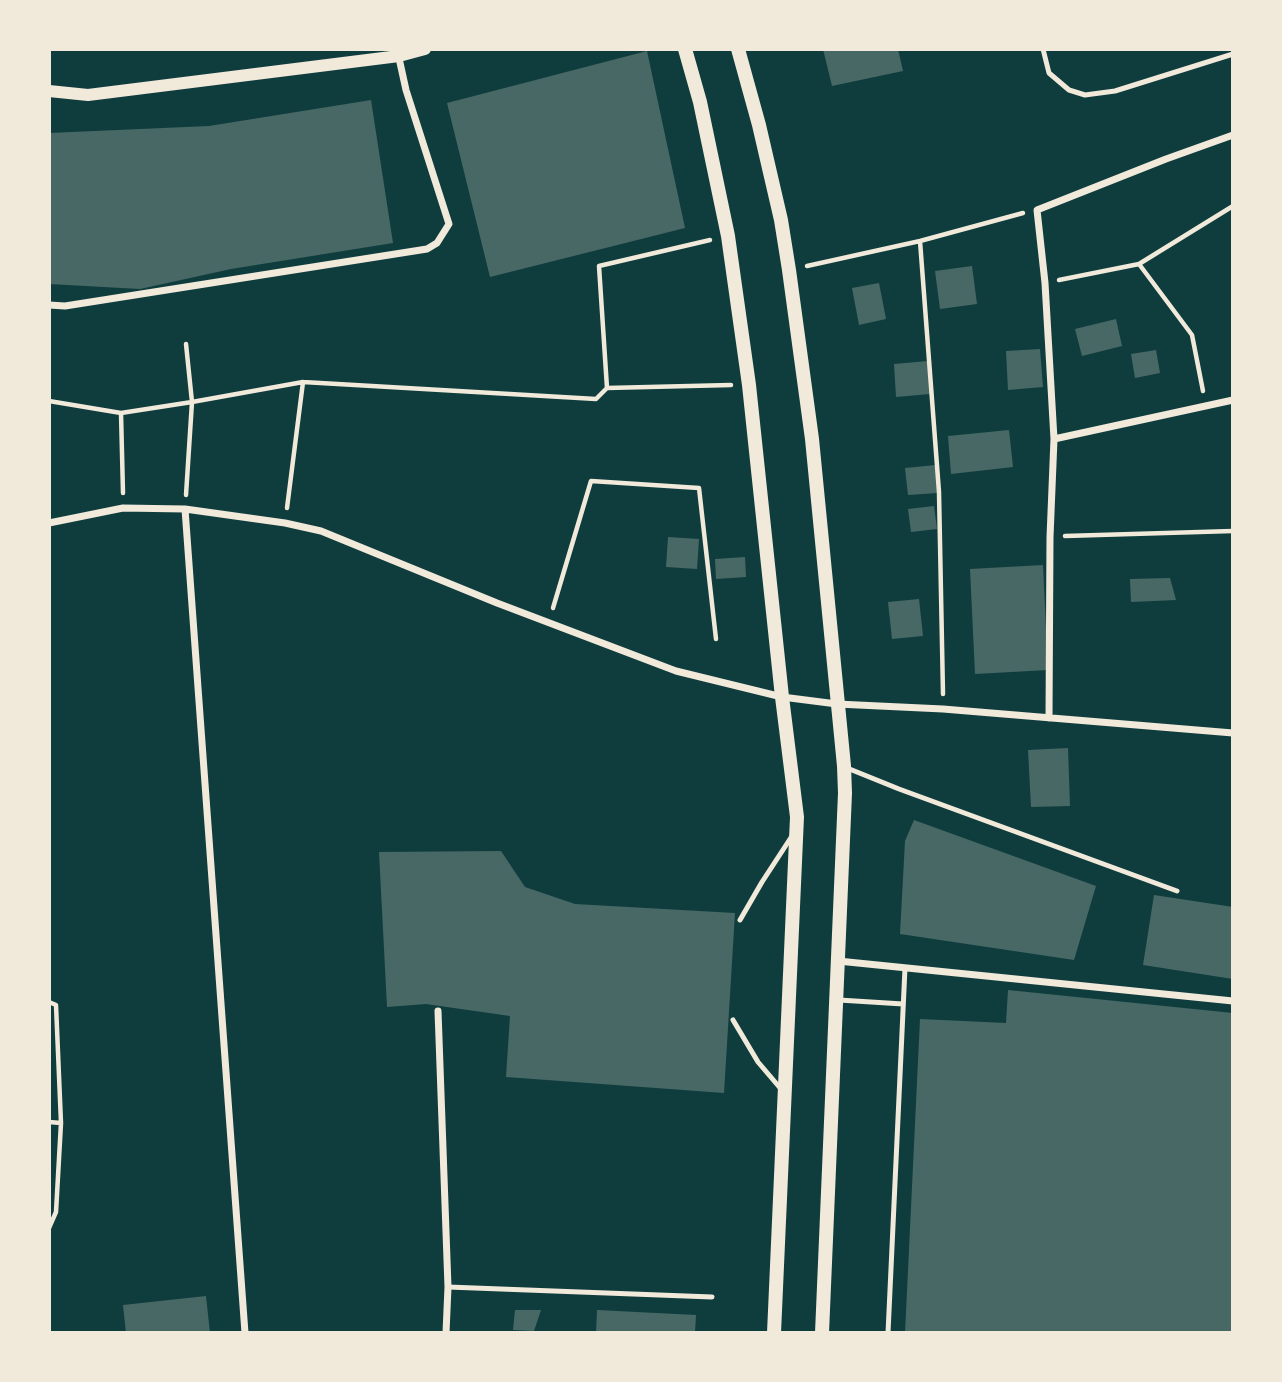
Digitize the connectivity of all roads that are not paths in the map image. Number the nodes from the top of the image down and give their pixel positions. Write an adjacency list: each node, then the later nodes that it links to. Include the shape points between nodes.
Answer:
1 (425, 49): 5 (street)
2 (738, 49): 15 (main road, via 789,270 812,439)
3 (1043, 49): 6 (lane, via 1049,73 1069,90 1085,95 1115,91)
4 (684, 51): 14 (main road, via 700,102 727,236 749,385)
5 (398, 52): 7 (street, via 88,95); 9 (street, via 449,224 437,243 400,254)
6 (1233, 54)
7 (49, 91)
8 (1233, 135): 11 (street, via 1037,210)
9 (49, 305)
10 (1233, 400): 11 (street)
11 (1054, 439): 16 (street)
12 (185, 509): 13 (street, via 123,508); 14 (street, via 321,531 676,671); 32 (street)
13 (49, 523)
14 (782, 697): 15 (street); 19 (main road)
15 (837, 704): 16 (street); 18 (main road)
16 (1049, 718): 17 (street)
17 (1233, 733)
18 (844, 766): 20 (lane); 22 (main road)
19 (796, 831): 21 (lane); 29 (main road)
20 (1177, 891)
21 (740, 919)
22 (838, 961): 23 (street); 24 (main road)
23 (905, 968): 25 (street); 26 (lane)
24 (836, 1000): 26 (lane); 35 (main road)
25 (1233, 1001)
26 (903, 1004): 36 (lane)
27 (438, 1011): 30 (street)
28 (733, 1020): 29 (lane)
29 (785, 1095): 34 (main road)
30 (448, 1287): 31 (lane); 33 (street)
31 (712, 1297)
32 (245, 1333)
33 (446, 1333)
34 (774, 1333)
35 (822, 1333)
36 (888, 1333)

